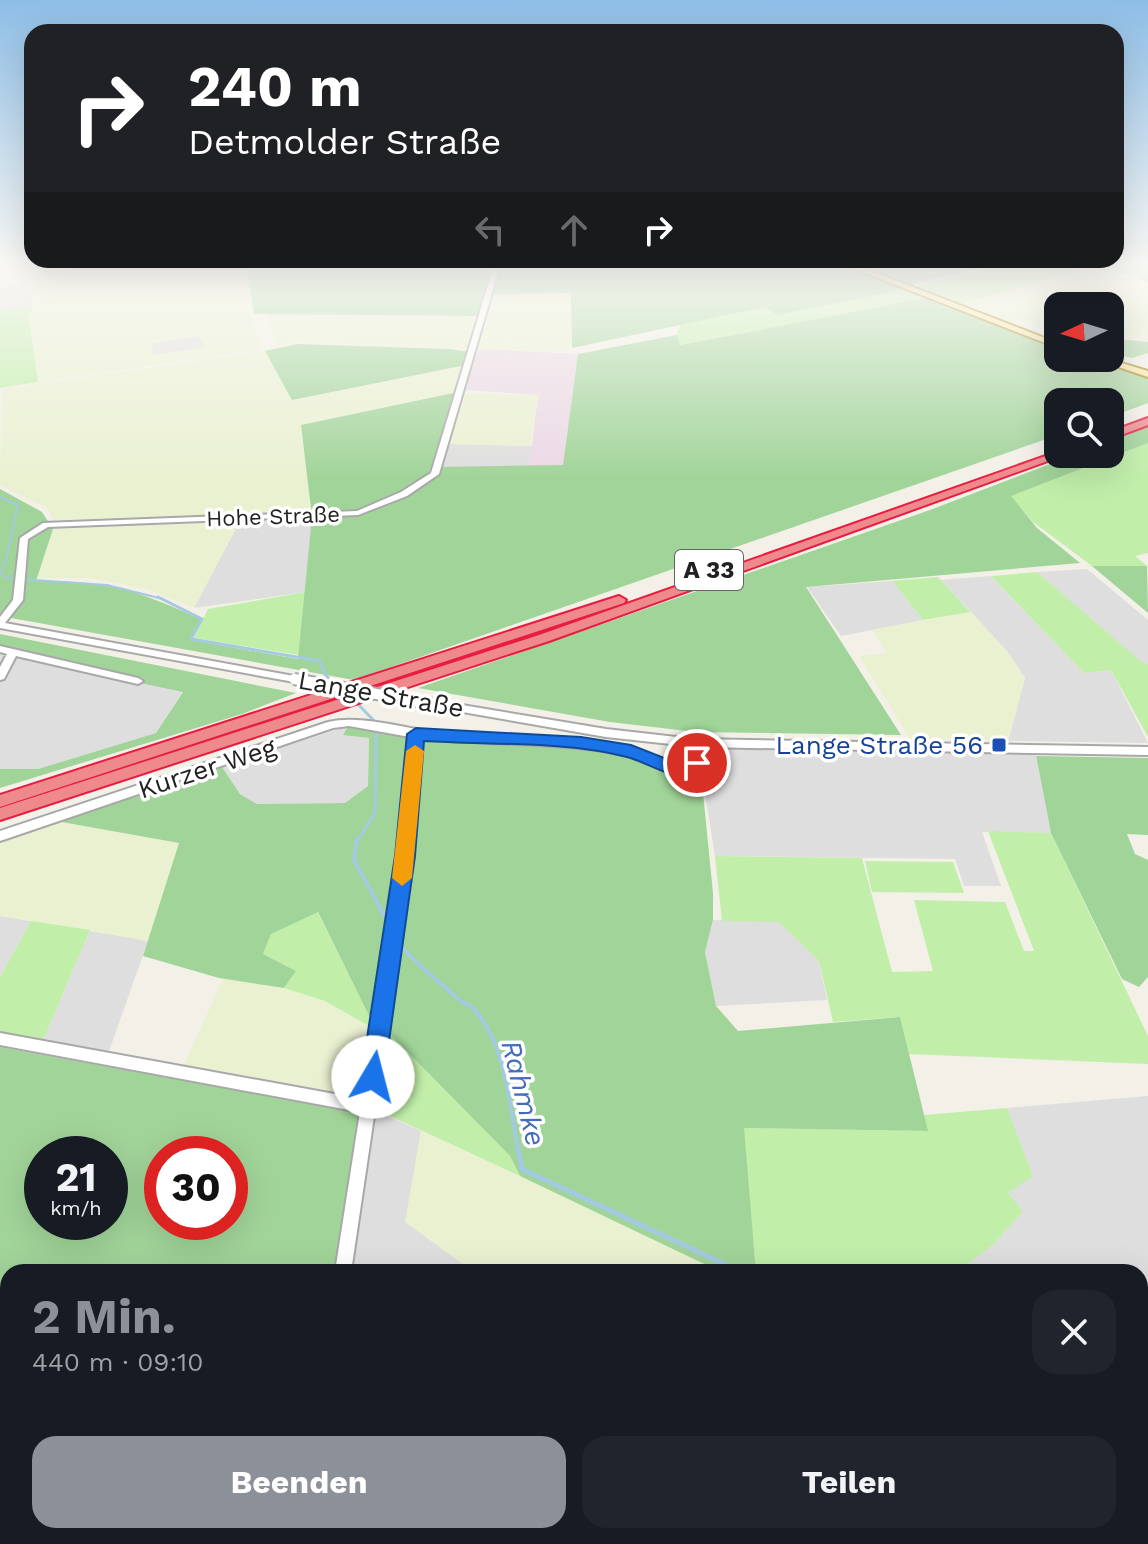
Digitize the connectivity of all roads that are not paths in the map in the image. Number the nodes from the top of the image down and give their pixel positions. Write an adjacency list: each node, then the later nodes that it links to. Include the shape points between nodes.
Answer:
1 (477, 334): 10 (street, Hohe Straße, via 435,474 424,481 358,513 49,523 24,538 18,600)
2 (1124, 367): 3 (main road)
3 (1148, 374)
4 (1148, 412): 5 (highway)
5 (1124, 421)
6 (1148, 421): 7 (highway)
7 (1124, 430)
8 (1044, 450): 15 (highway, A 33)
9 (1044, 460): 15 (highway, A 33, via 657,599)
10 (0, 624): 18 (street, Lange Straße, bridge, via 432,704)
11 (0, 649): 12 (street)
12 (12, 653): 13 (street); 14 (street)
13 (0, 677)
14 (138, 681)
15 (361, 692): 16 (highway, A 33)
16 (343, 698): 20 (highway, A 33); 21 (highway, A 33)
17 (416, 734): 18 (street, Kurzer Weg, via 581,744 631,752 690,772 697,769); 22 (street, Kurzer Weg, via 332,725); 24 (street, via 400,900)
18 (694, 743): 19 (street, Lange Straße)
19 (1148, 751)
20 (0, 801)
21 (0, 814)
22 (0, 836)
23 (0, 1039): 24 (street)
24 (369, 1107): 25 (street)
25 (344, 1264)

